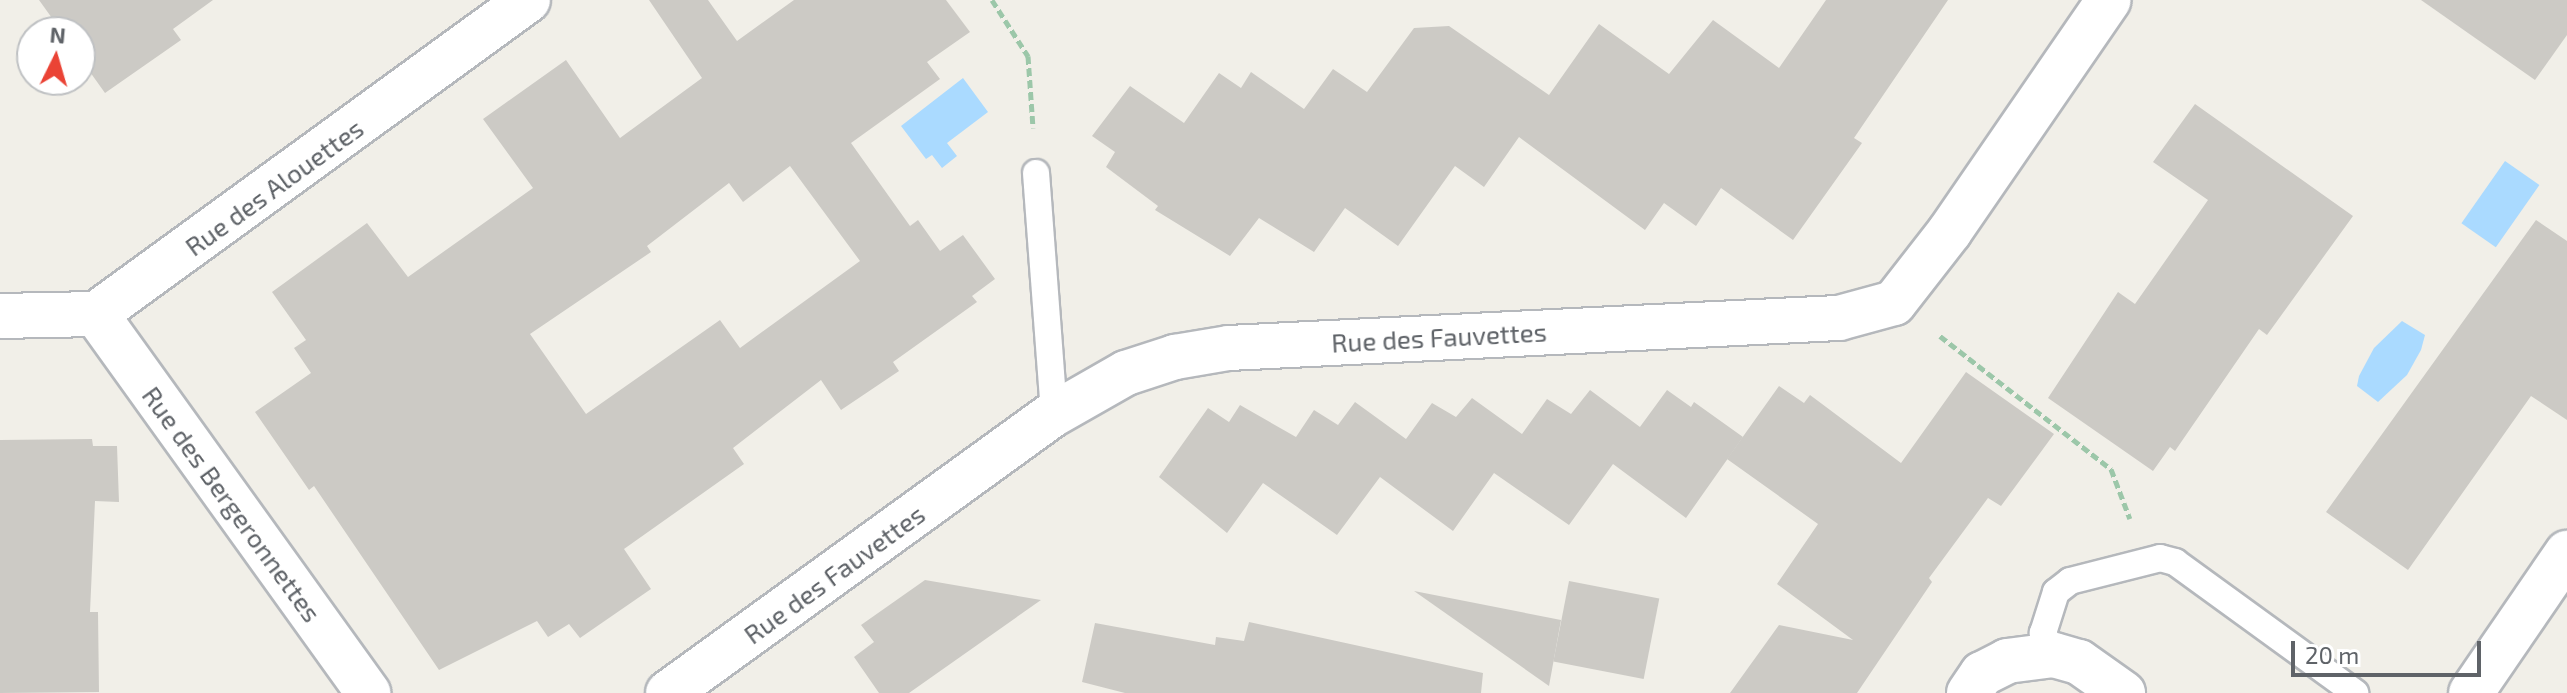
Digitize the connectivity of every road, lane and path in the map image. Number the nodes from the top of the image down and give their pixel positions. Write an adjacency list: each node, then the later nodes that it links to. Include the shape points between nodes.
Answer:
1 (528, 0): 6 (street, Rue des Alouettes)
2 (992, 0): 4 (path, via 1028,56)
3 (2109, 0): 5 (street, via 1950,231)
4 (1036, 173): 8 (lane)
5 (1894, 303): 8 (street, Rue des Fauvettes, via 1839,318 1229,348 1126,373); 10 (path, via 2111,469)
6 (96, 314): 7 (street); 13 (street, Rue des Bergeronnettes)
7 (0, 316)
8 (1054, 414): 12 (street, Rue des Fauvettes)
9 (2567, 553): 18 (street)
10 (2145, 559): 11 (lane, via 2070,581 2056,592 2043,633); 17 (lane, via 2175,562)
11 (2054, 655): 15 (street, via 2007,661 1982,674); 16 (street, via 2079,662)
12 (716, 680): 14 (street)
13 (368, 693)
14 (668, 693)
15 (1969, 693)
16 (2123, 693)
17 (2355, 693)
18 (2471, 693)

